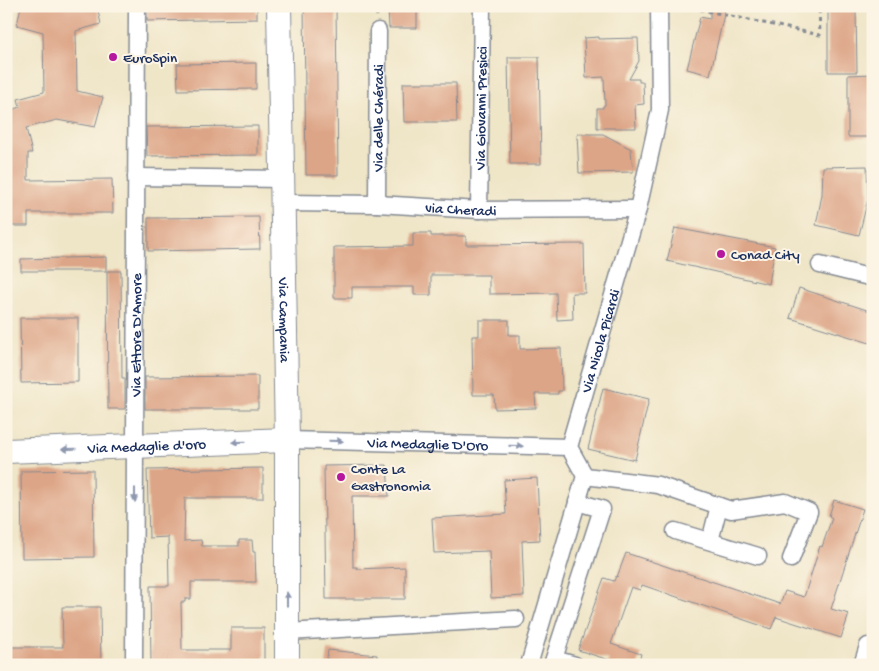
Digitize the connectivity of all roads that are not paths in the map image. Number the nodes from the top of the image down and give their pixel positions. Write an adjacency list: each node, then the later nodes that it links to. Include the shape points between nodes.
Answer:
1 (137, 6): 6 (street, Via Ettore D'Amore)
2 (279, 6): 7 (main road, Via Campania)
3 (482, 6): 11 (street, Via Giovanni Presicci)
4 (659, 6): 10 (street, Via Nicola Picardi, via 660,110)
5 (378, 31): 9 (street, Via delle Chéradi)
6 (136, 177): 7 (street); 15 (street, Via Ettore D'Amore)
7 (282, 179): 8 (main road, Via Campania)
8 (283, 202): 9 (street, via Cheradi); 14 (main road, Via Campania)
9 (377, 204): 11 (street, via Cheradi)
10 (638, 209): 11 (street, via Cheradi); 16 (street, Via Nicola Picardi)
11 (479, 210)
12 (820, 264): 13 (street)
13 (873, 278)
14 (287, 440): 15 (main road, Via Medaglie d'oro, one-way to 15); 16 (street, Via Medaglie D'Oro, one-way to 16); 26 (main road, Via Campania, one-way to 14)
15 (135, 446): 17 (main road, Via Medaglie d'oro, one-way to 17); 29 (street, Via Ettore D'Amore, one-way to 29)
16 (569, 448): 18 (street)
17 (6, 452)
18 (585, 476): 19 (street); 20 (street, via 658,485)
19 (577, 502): 28 (street, via 602,509); 31 (street)
20 (719, 506): 22 (street); 24 (street, via 731,510 785,502 809,512)
21 (675, 531): 22 (street)
22 (710, 541): 23 (street)
23 (758, 556)
24 (791, 559)
25 (516, 619): 26 (street)
26 (287, 632): 30 (main road, Via Campania)
27 (873, 648): 33 (street, via 868,646)
28 (553, 662): 32 (street)
29 (134, 665)
30 (287, 665)
31 (529, 665)
32 (575, 665)
33 (862, 665)

